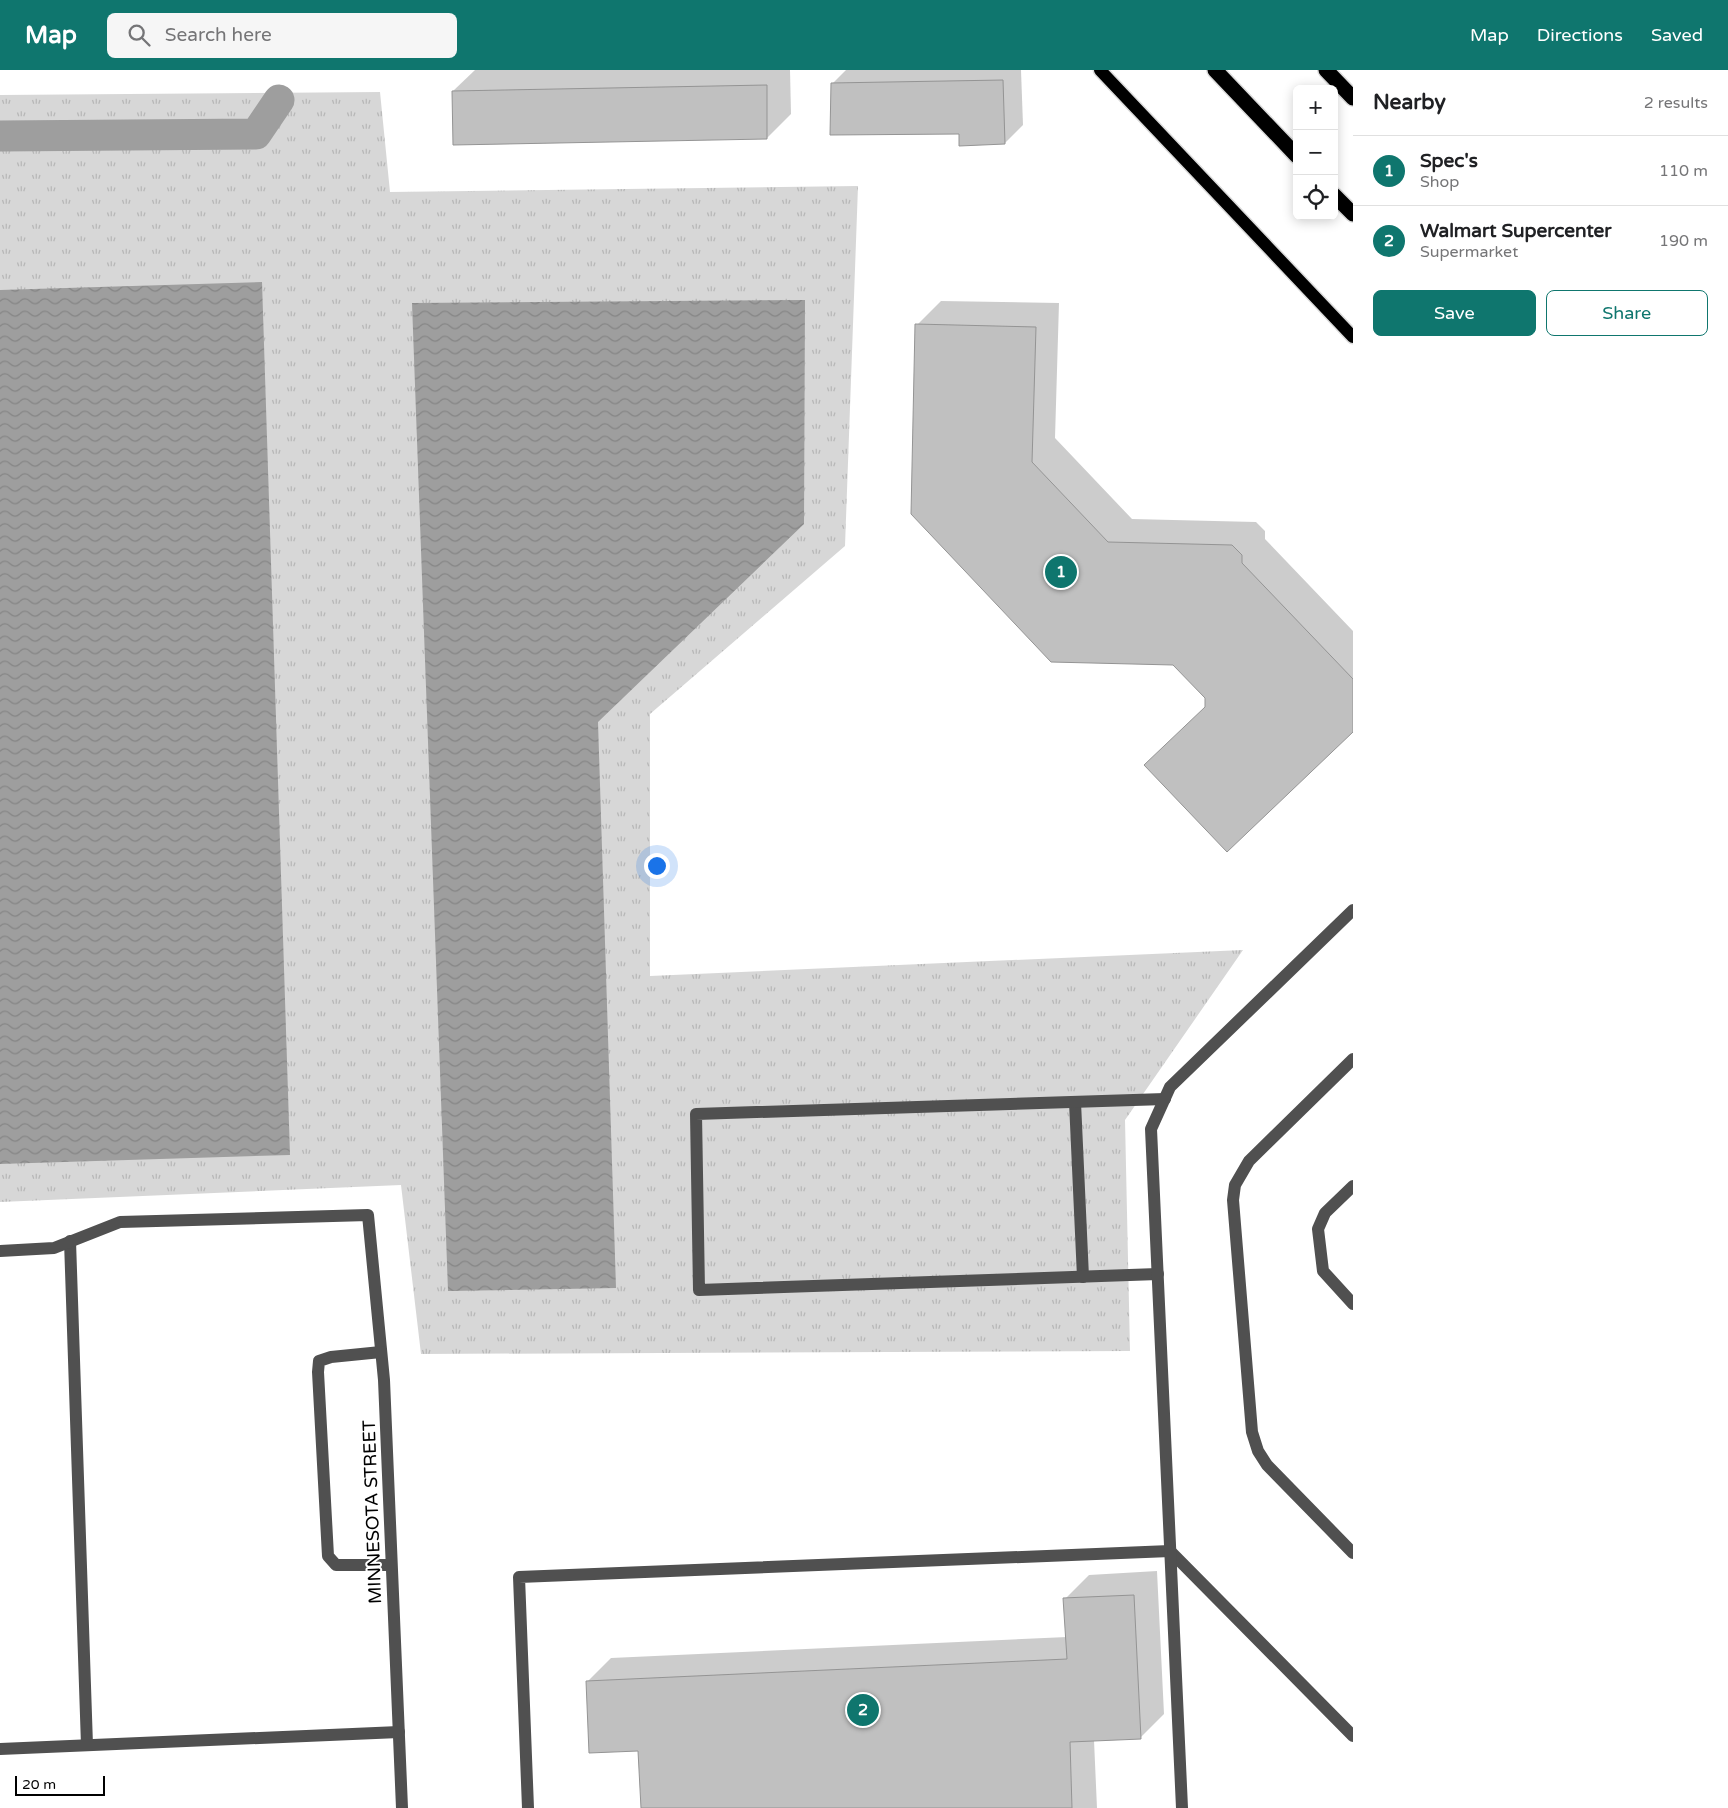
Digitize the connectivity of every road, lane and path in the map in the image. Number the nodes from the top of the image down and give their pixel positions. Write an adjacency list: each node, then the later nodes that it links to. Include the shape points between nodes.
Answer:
1 (1100, 70): 8 (main road)
2 (1215, 70): 5 (highway)
3 (1326, 70): 4 (highway)
4 (1353, 98)
5 (1293, 152)
6 (1338, 199): 7 (highway)
7 (1353, 214)
8 (1353, 337)
9 (1353, 910): 11 (street, via 1170,1087)
10 (1353, 1059): 21 (street, via 1249,1161 1235,1185 1233,1200 1252,1432 1258,1451 1267,1465)
11 (1165, 1099): 12 (street); 16 (street, via 1151,1129)
12 (1075, 1102): 17 (street); 17 (street, via 696,1114 699,1290)
13 (1353, 1186): 18 (street, via 1325,1213 1318,1229 1323,1271)
14 (70, 1241): 15 (street, via 54,1248); 19 (street, MINNESOTA STREET, via 120,1222 368,1215); 25 (street)
15 (0, 1251)
16 (1158, 1274): 17 (street); 20 (street)
17 (1083, 1277)
18 (1353, 1304)
19 (381, 1352): 22 (street, MINNESOTA STREET); 22 (street, via 319,1361 318,1372 328,1556 336,1565)
20 (1170, 1551): 24 (street); 28 (street, via 519,1577); 29 (street)
21 (1353, 1553)
22 (391, 1565): 23 (street, MINNESOTA STREET)
23 (399, 1732): 25 (street); 27 (street, MINNESOTA STREET)
24 (1353, 1736)
25 (87, 1745): 26 (street)
26 (0, 1749)
27 (402, 1808)
28 (528, 1808)
29 (1182, 1808)

